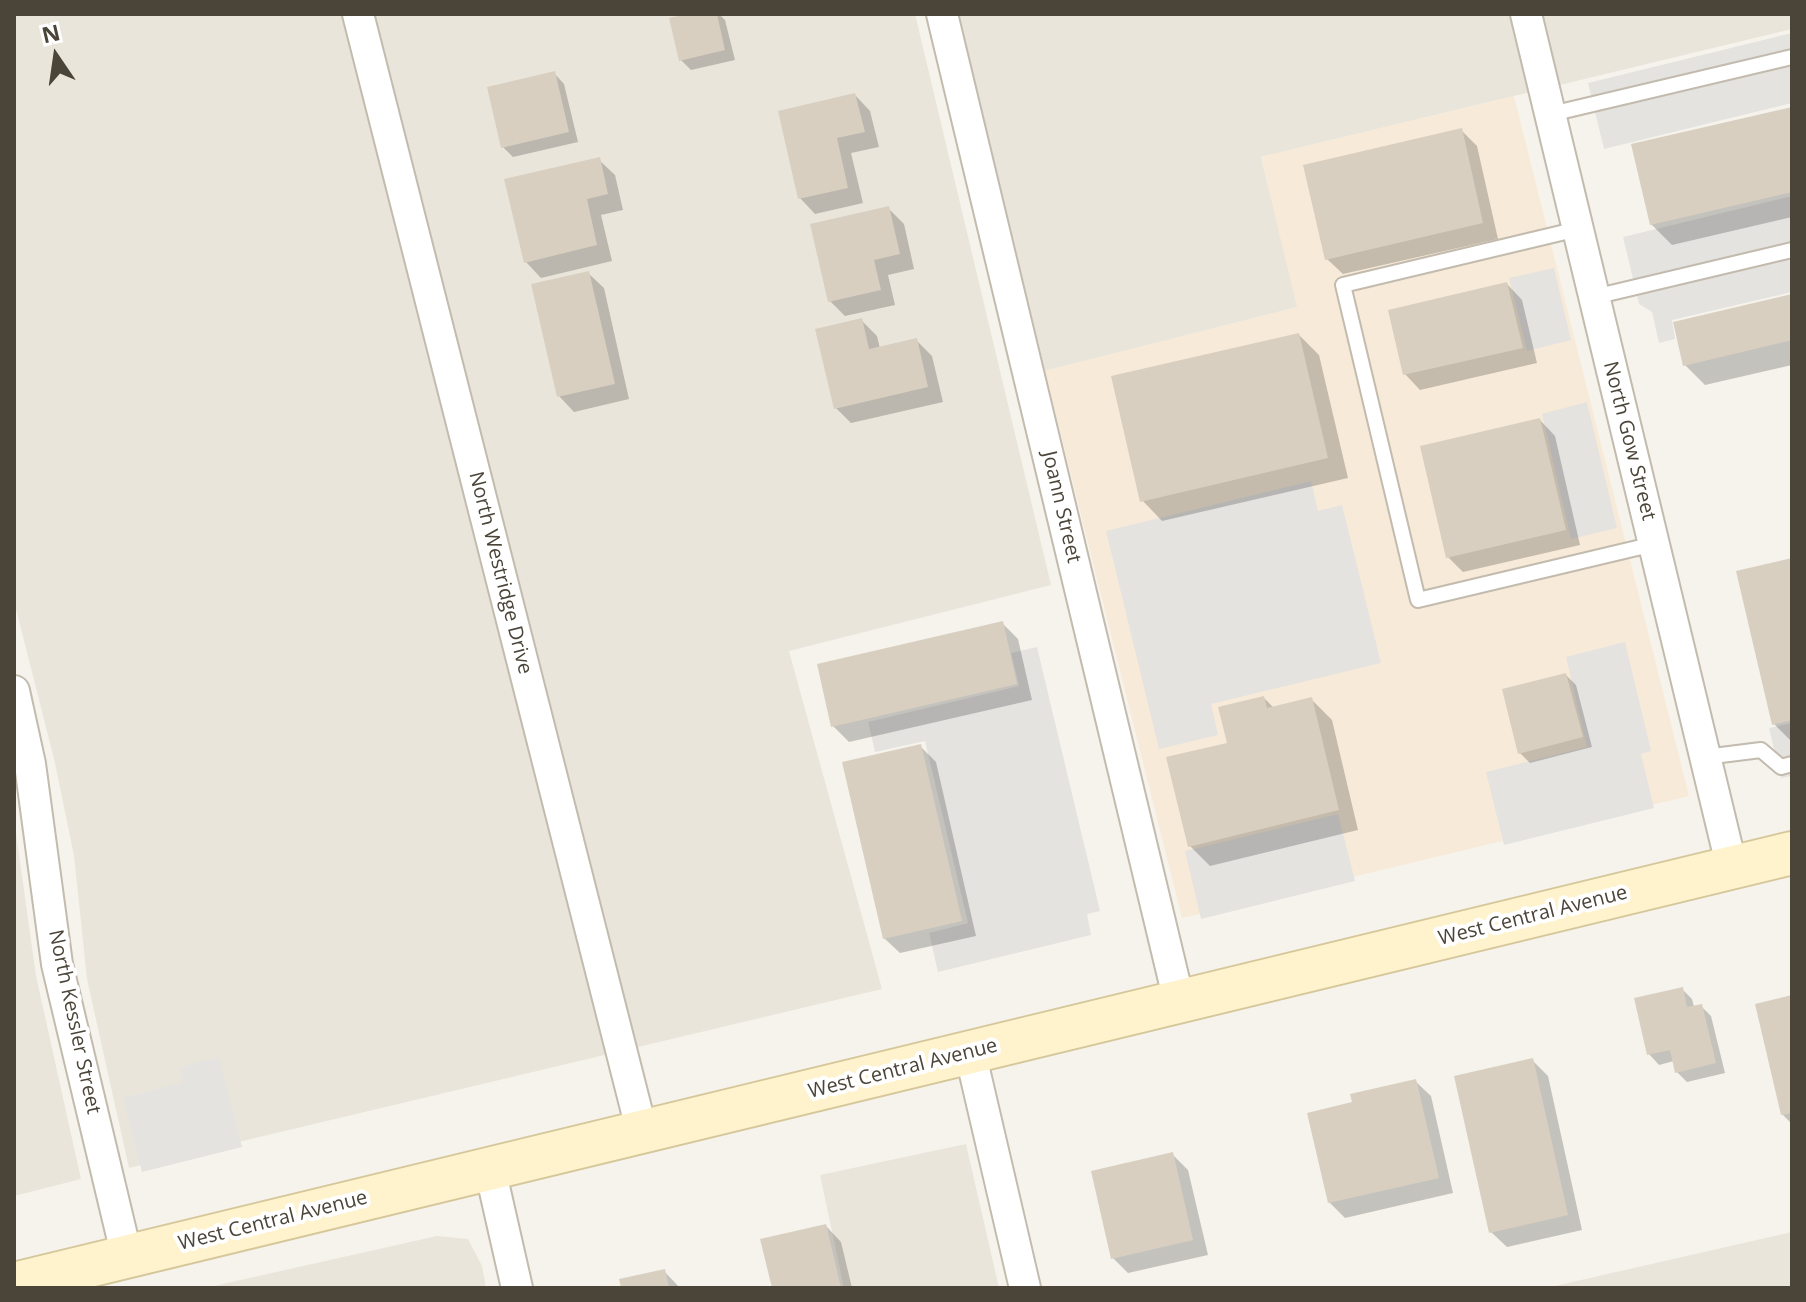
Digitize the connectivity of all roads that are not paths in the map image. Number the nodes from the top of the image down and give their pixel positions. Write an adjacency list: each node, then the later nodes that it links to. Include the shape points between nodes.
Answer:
1 (358, 14): 17 (street, North Westridge Drive)
2 (942, 14): 15 (street, Joann Street)
3 (1526, 14): 5 (street, North Gow Street)
4 (1792, 57): 5 (lane)
5 (1551, 114): 6 (street, North Gow Street)
6 (1578, 229): 8 (street, North Gow Street); 9 (lane, via 1343,285 1418,600)
7 (1792, 250): 8 (lane)
8 (1594, 297): 9 (street, North Gow Street)
9 (1654, 544): 11 (street, North Gow Street)
10 (14, 691): 19 (street, North Kessler Street, via 30,764 57,964)
11 (1705, 757): 12 (lane, via 1761,750 1781,767); 14 (street, North Gow Street)
12 (1792, 764)
13 (1792, 853): 14 (main road, West Central Avenue)
14 (1732, 868): 15 (main road, West Central Avenue)
15 (1179, 1001): 16 (main road, West Central Avenue)
16 (970, 1052): 17 (main road, West Central Avenue); 22 (street)
17 (642, 1132): 18 (main road, West Central Avenue)
18 (490, 1169): 19 (main road, West Central Avenue); 21 (street)
19 (127, 1257): 20 (main road, West Central Avenue)
20 (14, 1284)
21 (517, 1288)
22 (1025, 1288)

